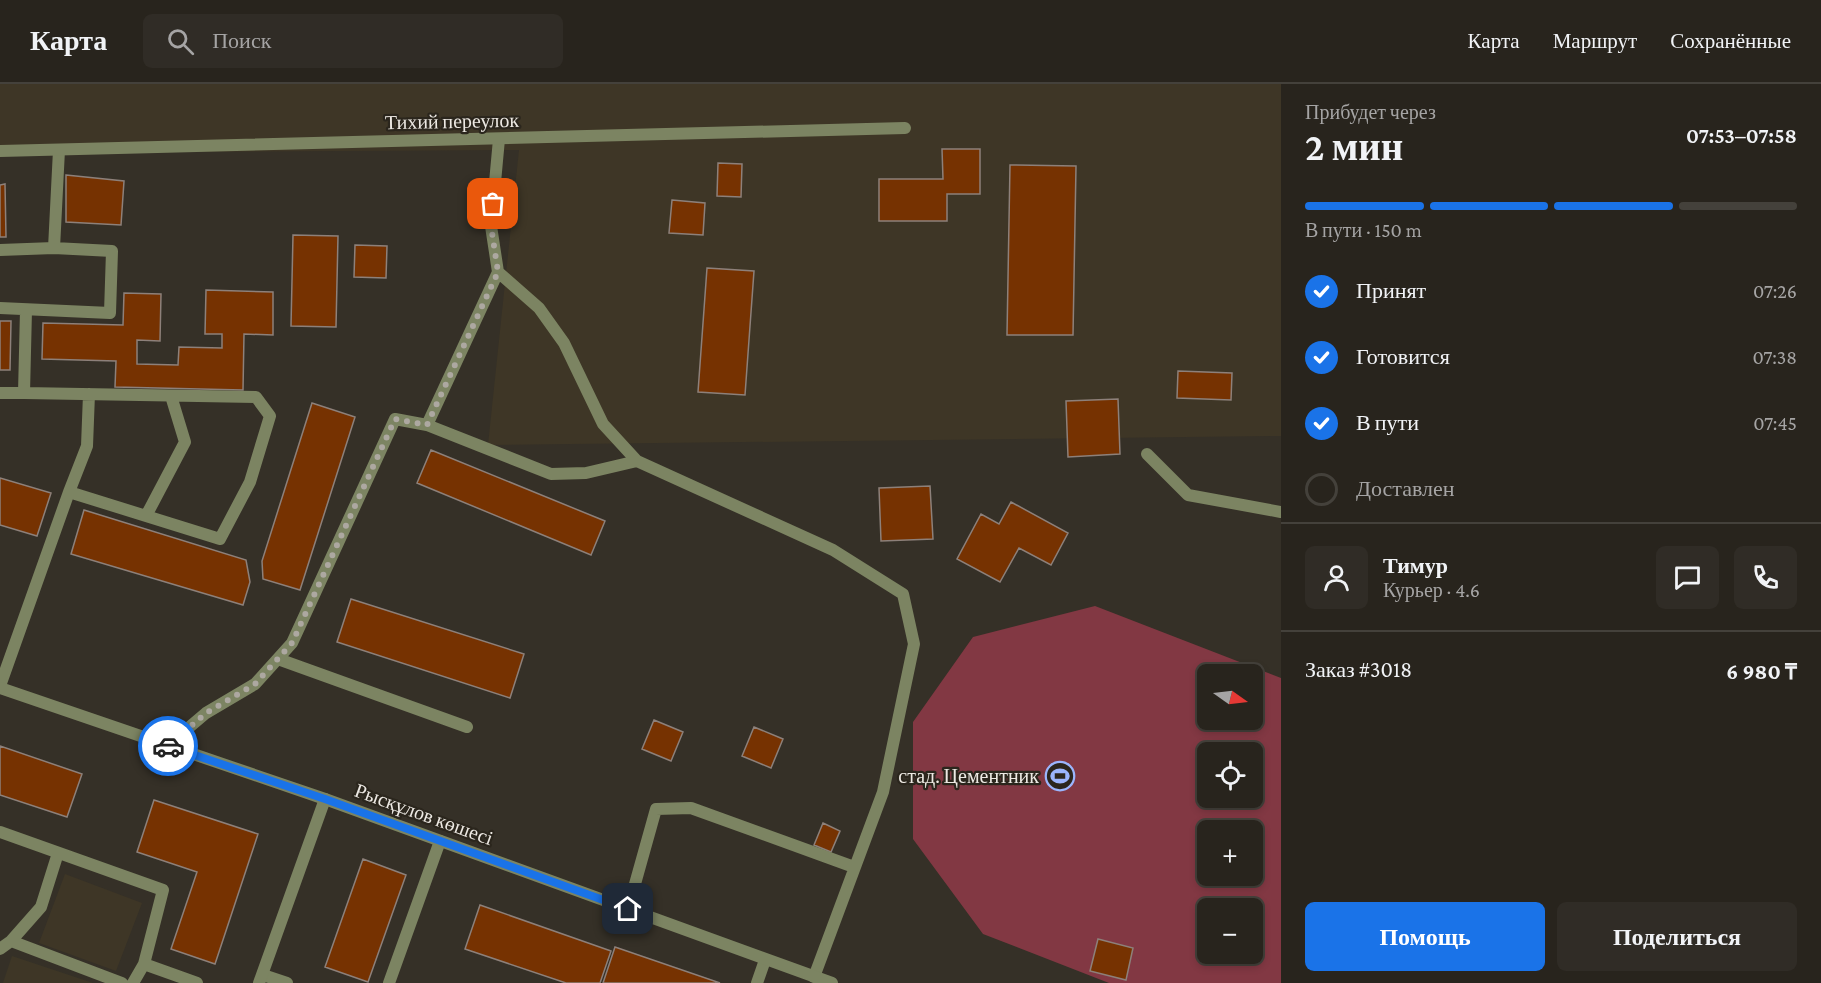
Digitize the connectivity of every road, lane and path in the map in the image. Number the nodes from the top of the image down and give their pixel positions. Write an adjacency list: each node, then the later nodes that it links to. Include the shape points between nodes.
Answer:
1 (905, 128): 2 (street, Тихий переулок)
2 (498, 139): 3 (street, Тихий переулок); 7 (street, via 491,226)
3 (58, 150): 4 (street, Тихий переулок); 5 (street)
4 (0, 151)
5 (54, 248): 6 (street); 9 (street, via 112,251 110,313)
6 (0, 250)
7 (498, 272): 14 (street); 16 (street, via 539,308 564,343 603,424)
8 (0, 308): 9 (street)
9 (26, 310): 11 (street)
10 (0, 393): 11 (street)
11 (24, 393): 12 (street)
12 (89, 394): 13 (street); 17 (street, via 87,446)
13 (171, 396): 19 (street, via 185,442); 19 (street, via 256,397 270,416 250,482 220,539)
14 (427, 425): 16 (street, via 551,474 586,473); 20 (street, via 395,419 292,643)
15 (1147, 454): 18 (street, via 1188,495)
16 (637, 461): 28 (street, via 833,550 903,594 914,644 884,792)
17 (69, 492): 19 (street); 21 (street)
18 (1281, 512)
19 (146, 516)
20 (278, 658): 22 (street); 23 (street, via 255,684 206,713)
21 (0, 687): 23 (street, Рысқұлов көшесі)
22 (467, 727)
23 (167, 746): 24 (street, Рысқұлов көшесі)
24 (325, 799): 26 (street, Рысқұлов көшесі); 35 (street)
25 (0, 832): 27 (street)
26 (441, 841): 29 (street, Рысқұлов көшесі); 40 (street)
27 (58, 853): 30 (street, via 41,907); 33 (street, via 163,890)
28 (854, 867): 29 (street, via 691,808 656,809); 34 (street)
29 (628, 909): 32 (street, Рысқұлов көшесі)
30 (11, 941): 31 (street); 36 (street)
31 (0, 949)
32 (765, 960): 34 (street, Рысқұлов көшесі); 41 (street)
33 (144, 964): 37 (street); 38 (street)
34 (814, 977): 42 (street, Рысқұлов көшесі)
35 (261, 979): 39 (street)
36 (122, 983)
37 (133, 983)
38 (197, 983)
39 (287, 983)
40 (388, 983)
41 (757, 983)
42 (832, 983)

